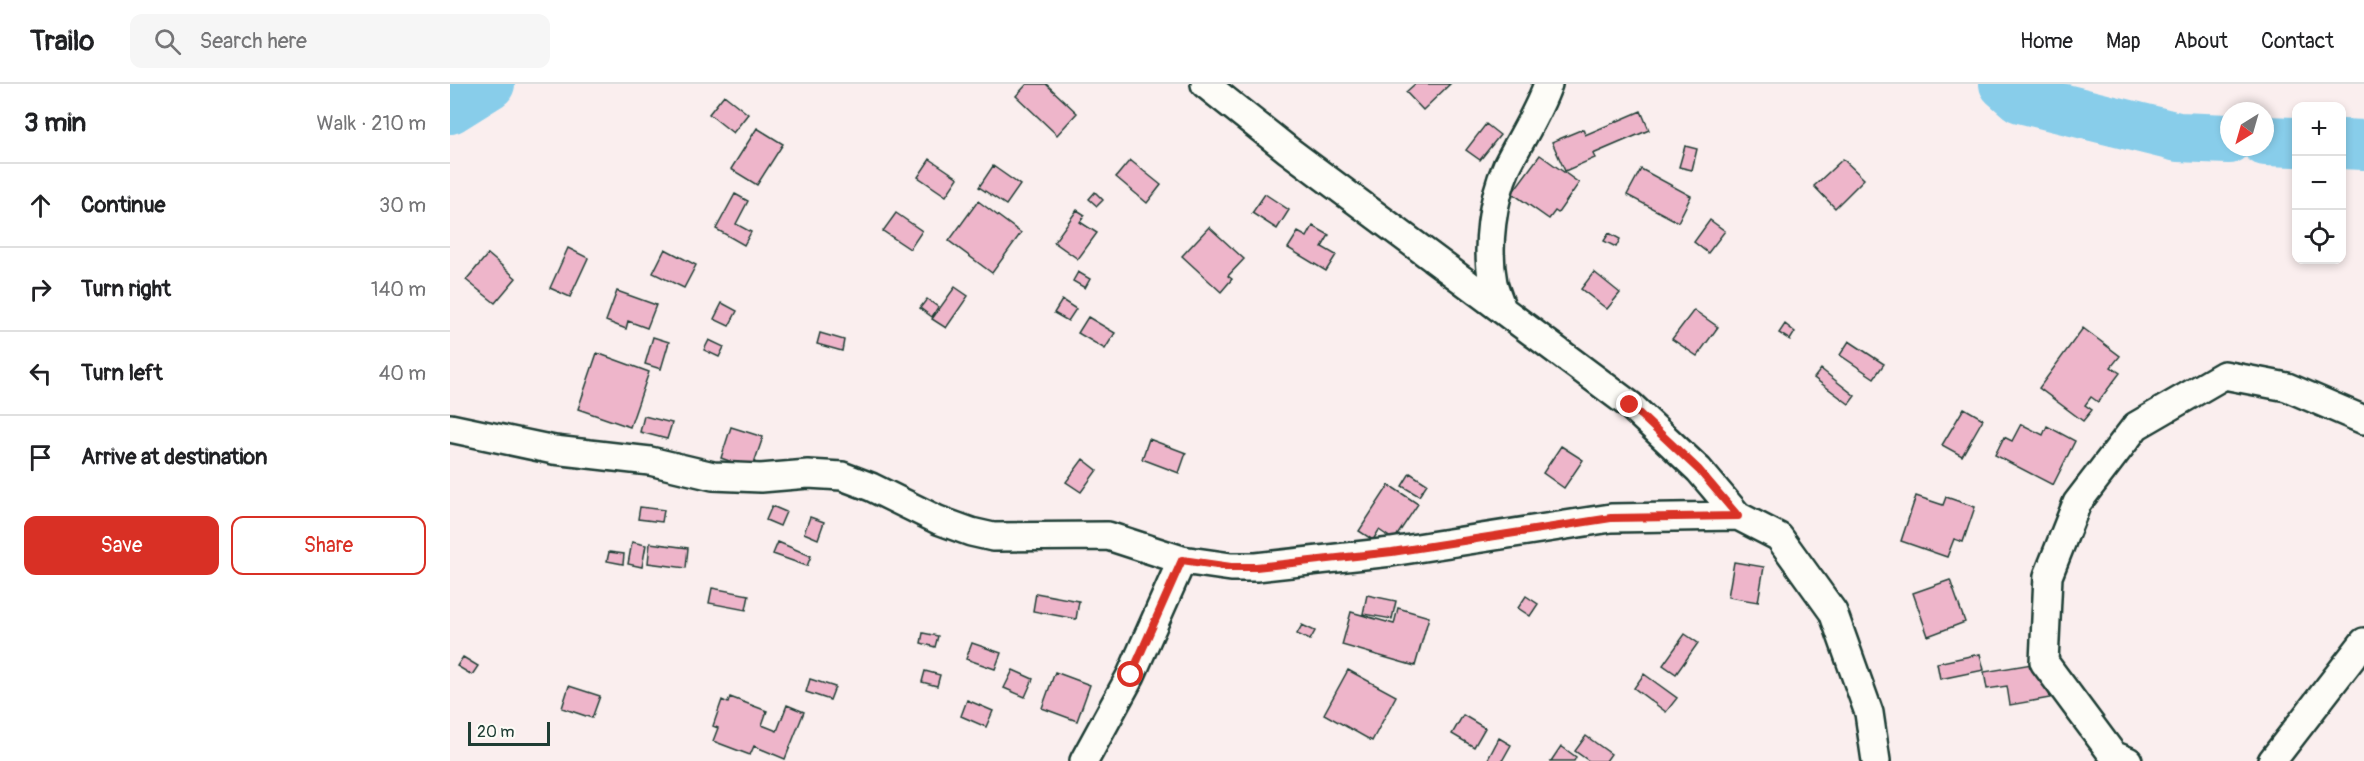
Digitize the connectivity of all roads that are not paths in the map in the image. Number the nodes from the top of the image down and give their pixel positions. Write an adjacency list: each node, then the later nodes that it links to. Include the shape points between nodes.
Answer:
1 (1205, 84): 3 (street)
2 (1548, 84): 3 (street, via 1496,194 1492,219 1493,283)
3 (1502, 309): 6 (street, via 1630,405 1699,470)
4 (2364, 420): 11 (street, via 2287,387 2224,375 2136,426 2077,503 2048,576 2044,662 2113,755)
5 (450, 428): 7 (street, via 554,450 650,461 713,476 842,476 971,532 993,537 1108,536)
6 (1738, 516): 7 (street, via 1611,518 1392,552 1256,567); 10 (street, via 1779,537 1833,612 1869,713)
7 (1182, 560): 9 (street, via 1131,675)
8 (2364, 642): 12 (street)
9 (1084, 761)
10 (1876, 761)
11 (2128, 761)
12 (2272, 761)

